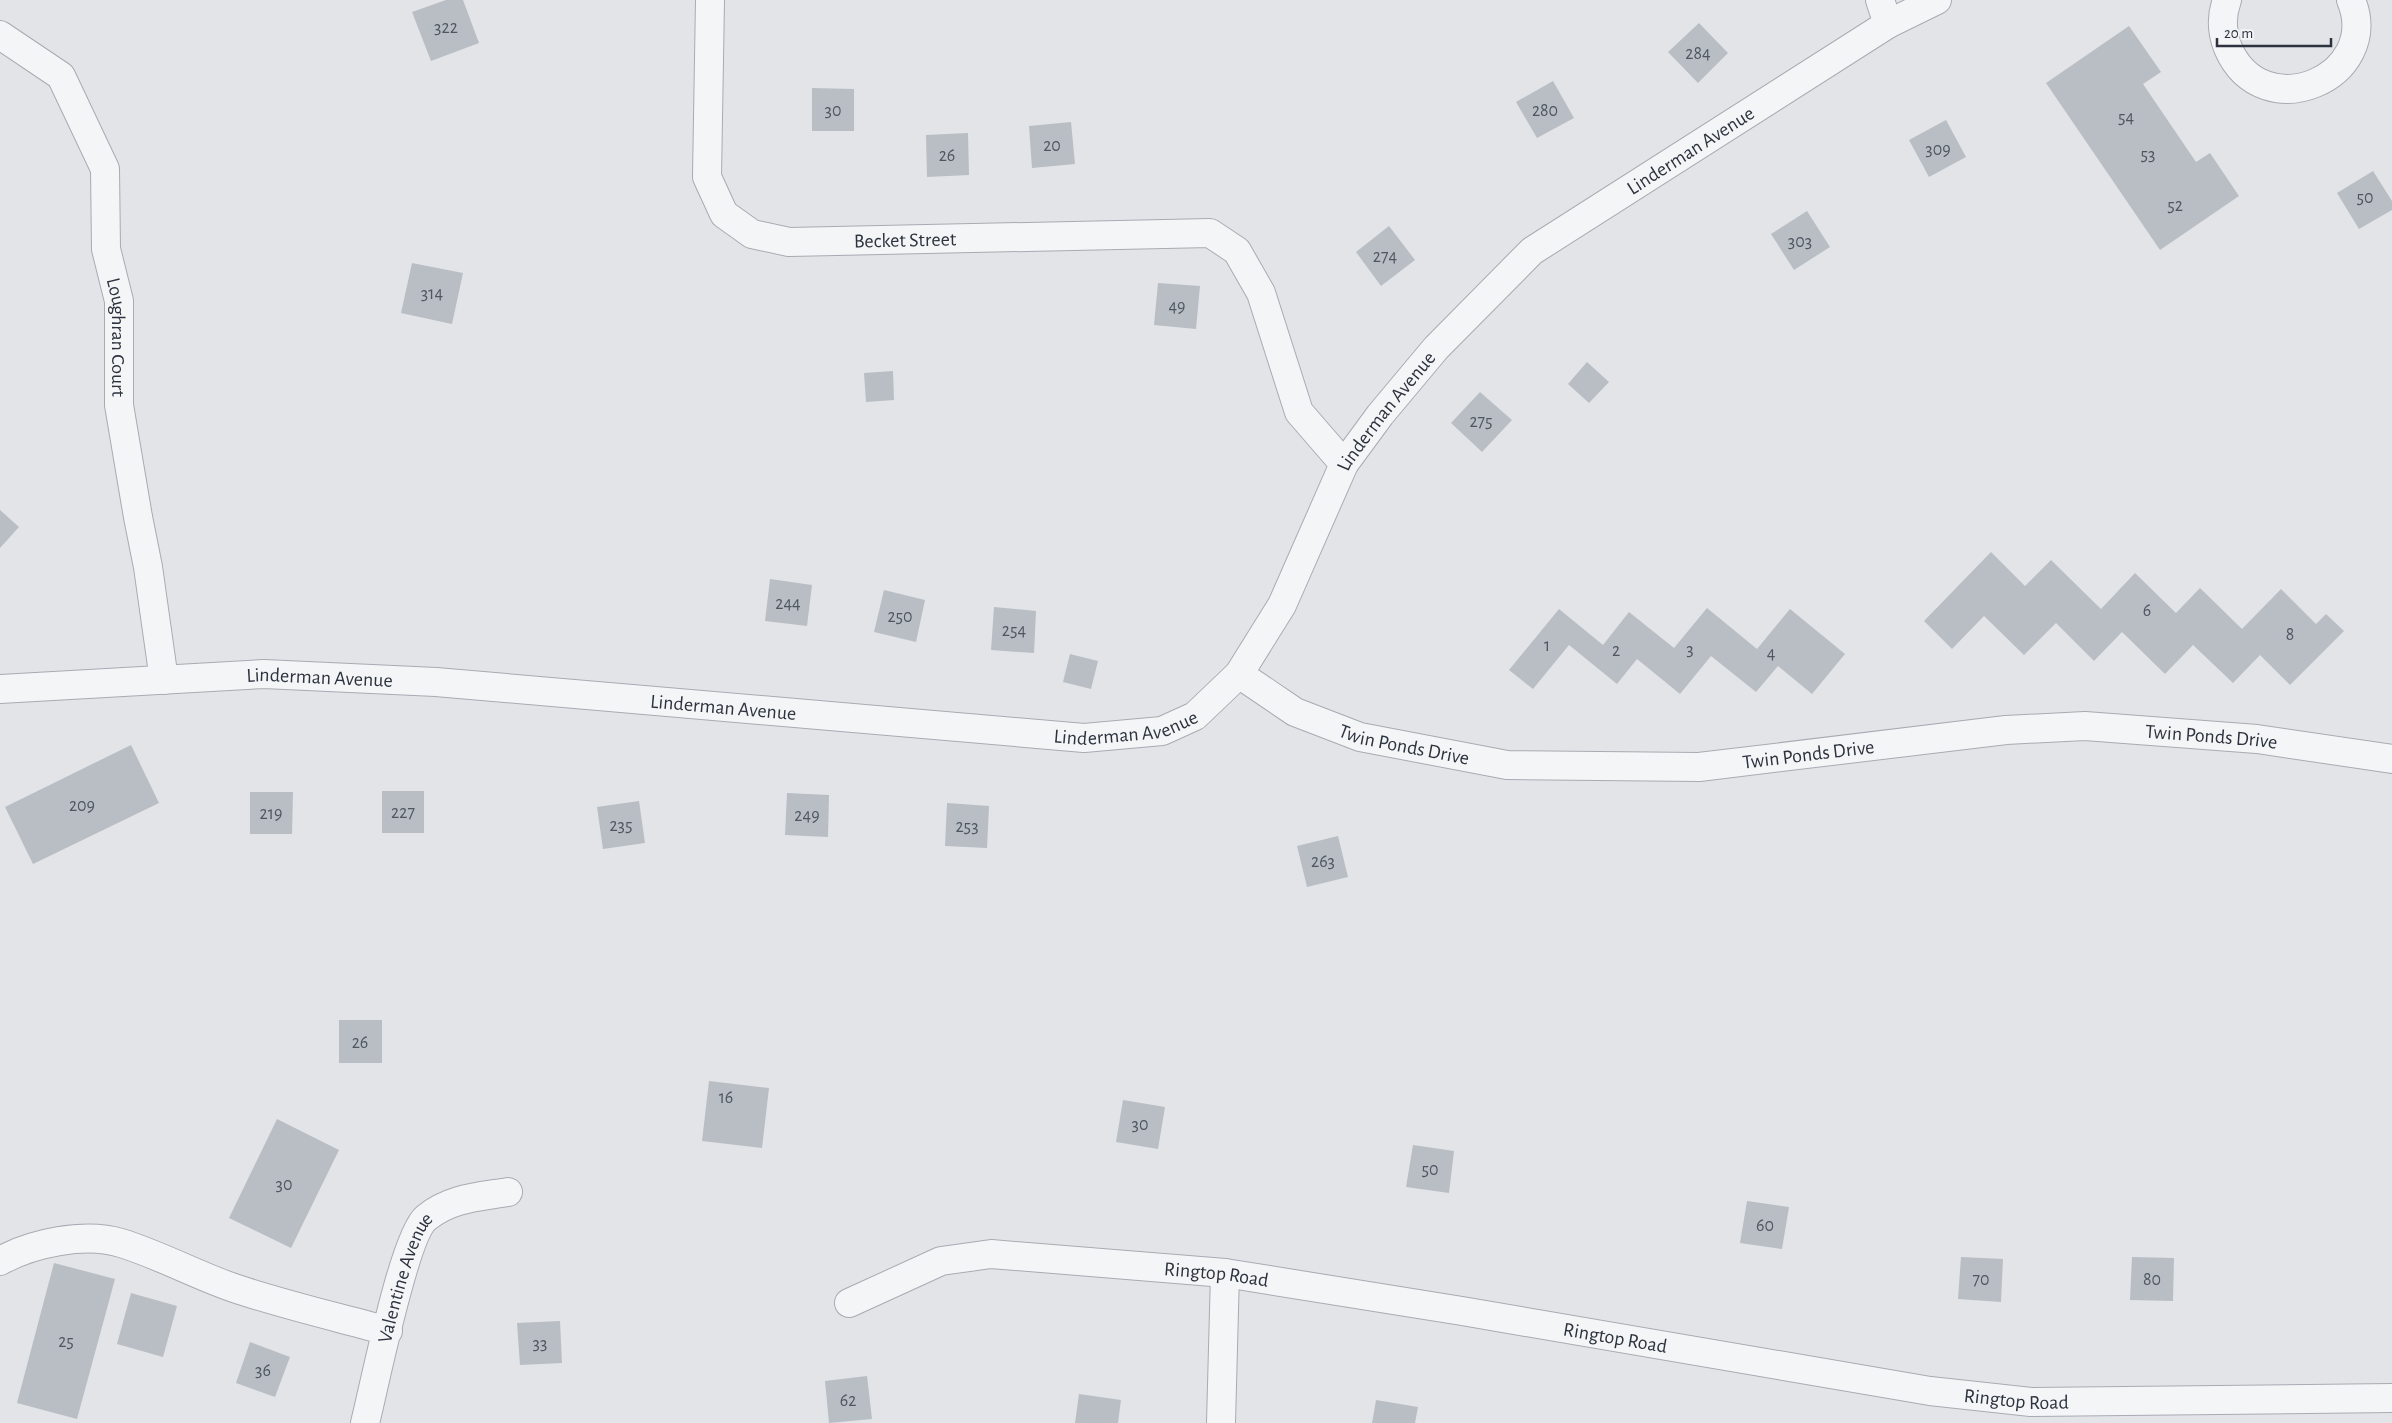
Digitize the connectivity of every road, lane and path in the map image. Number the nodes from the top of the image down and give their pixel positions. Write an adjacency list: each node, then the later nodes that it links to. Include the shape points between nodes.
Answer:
1 (710, 0): 7 (street, Becket Street, via 707,177 724,214 752,234 789,242 1210,233 1237,251 1261,292 1299,412)
2 (1937, 0): 5 (street, Linderman Avenue)
3 (2227, 0): 4 (street, via 2223,10 2223,36 2234,60 2252,79 2277,89 2303,89 2327,79 2345,60 2355,36 2355,10)
4 (2351, 0)
5 (1884, 12): 7 (street, Linderman Avenue, via 1532,252 1436,348)
6 (0, 35): 9 (street, Loughran Court, via 61,76 105,169 106,249 119,301 119,405)
7 (1344, 464): 8 (street, Linderman Avenue, via 1282,605)
8 (1239, 674): 9 (street, Linderman Avenue, via 1195,716 1162,731 1084,738 436,682 264,674); 11 (street, Twin Ponds Drive, via 1295,712 1360,737 1507,764 1699,767 2006,730 2085,726 2257,738)
9 (164, 680): 10 (street, Linderman Avenue)
10 (0, 689)
11 (2392, 759)
12 (508, 1192): 16 (street, Valentine Avenue, via 455,1201 424,1219 406,1254)
13 (0, 1261): 16 (street, via 45,1243 86,1239 120,1242 235,1288)
14 (1225, 1274): 15 (street, Ringtop Road, via 990,1254 941,1261); 18 (street, Ringtop Road, via 1930,1391); 20 (street)
15 (849, 1303)
16 (388, 1331): 19 (street, Valentine Avenue)
17 (2392, 1398): 18 (street, Ringtop Road)
18 (2031, 1412)
19 (365, 1423)
20 (1221, 1423)

